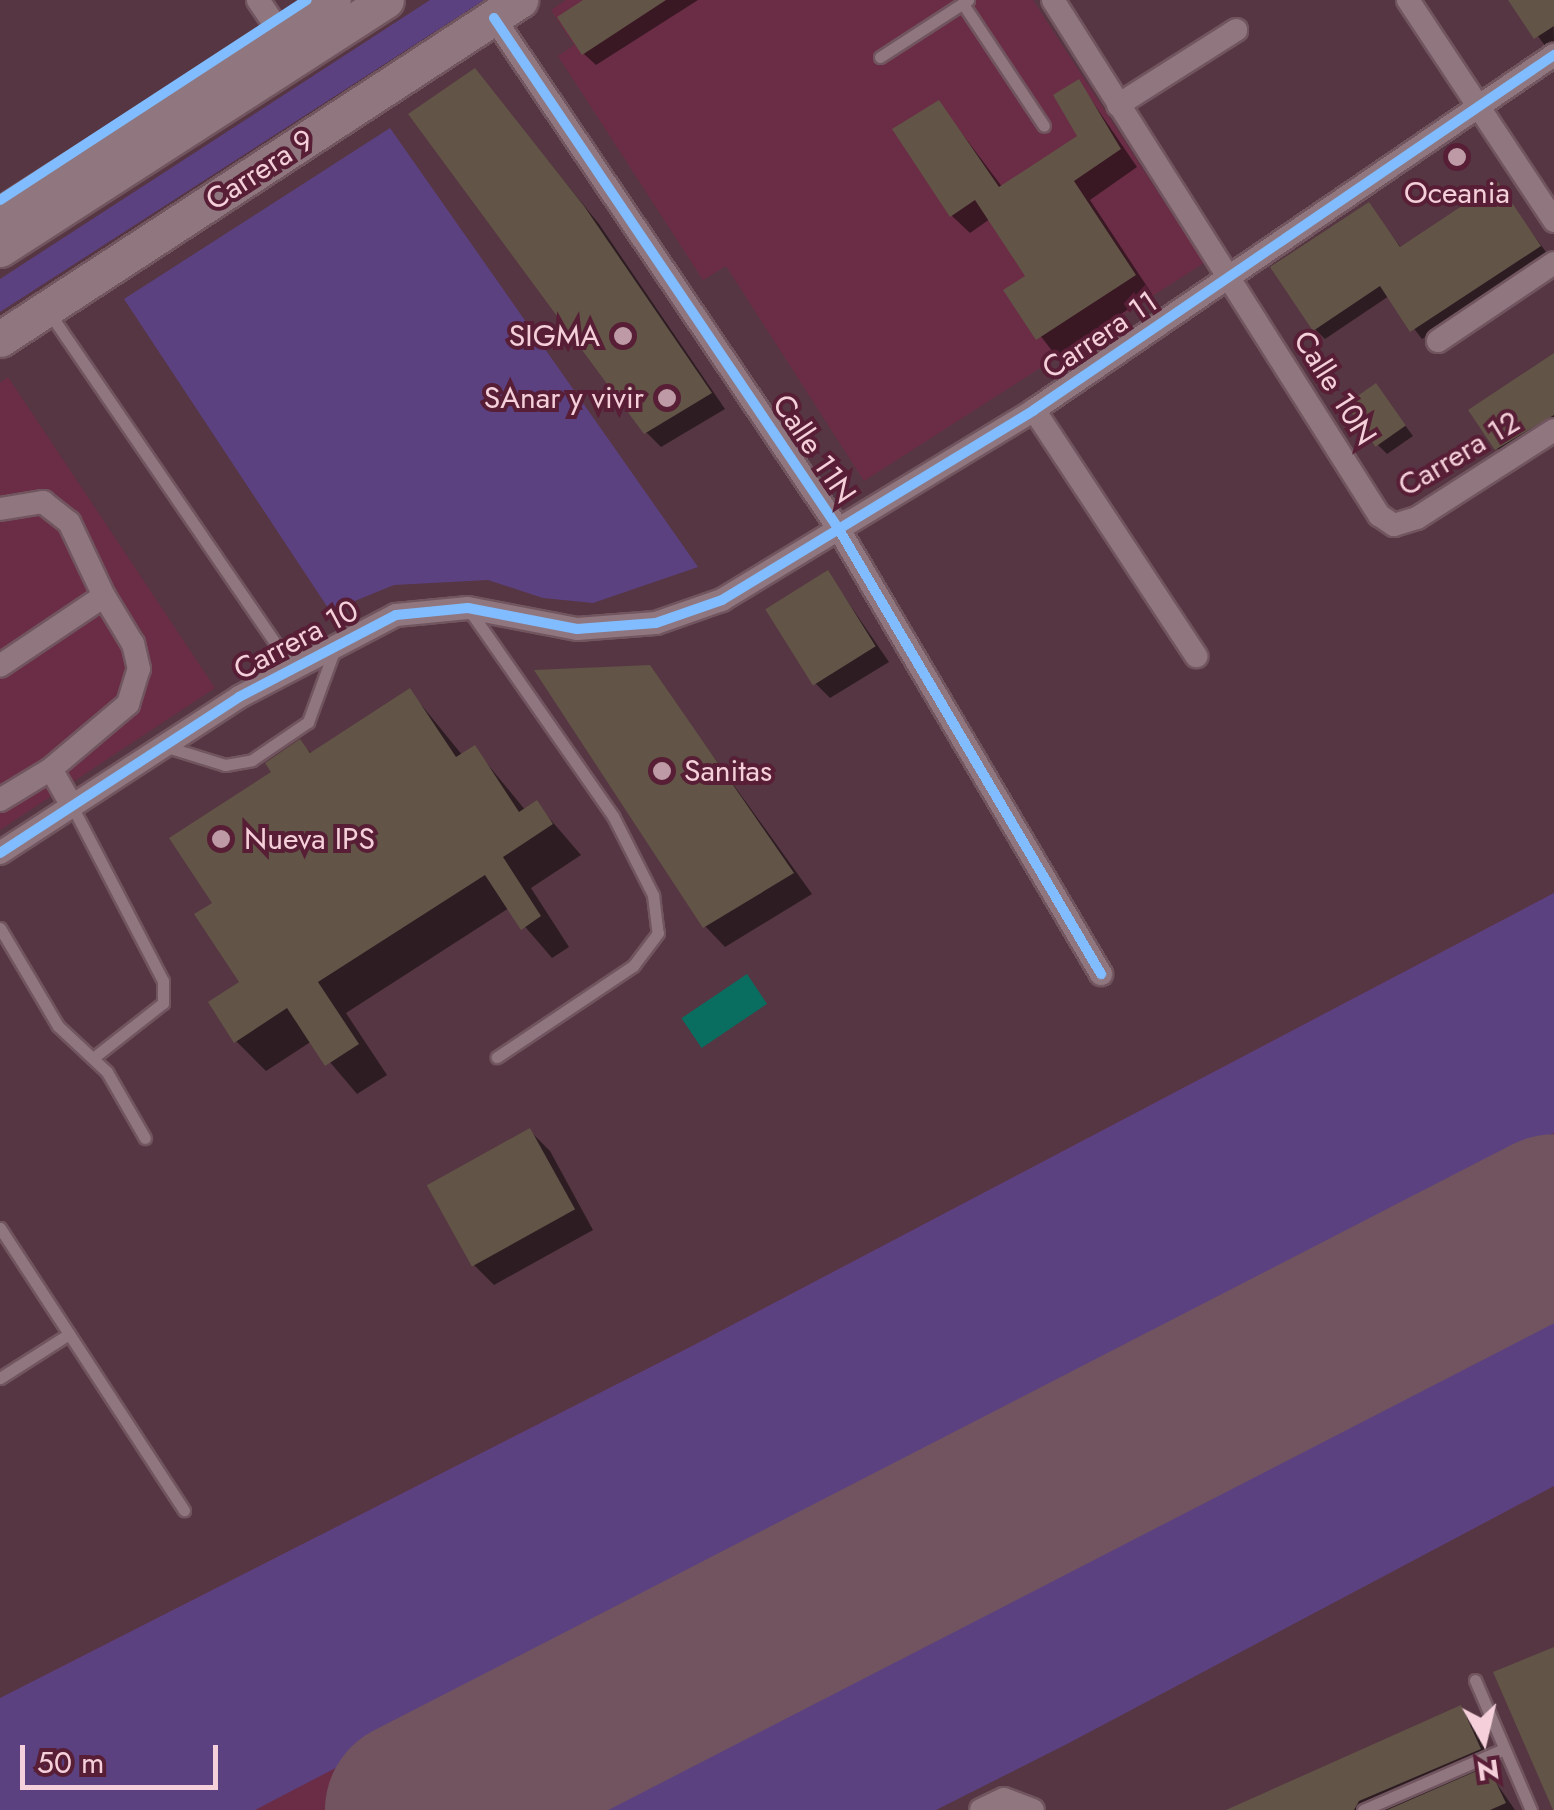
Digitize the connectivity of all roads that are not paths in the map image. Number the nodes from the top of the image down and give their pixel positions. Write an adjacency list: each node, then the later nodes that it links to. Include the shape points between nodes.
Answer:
1 (258, 0): 9 (street)
2 (336, 0): 9 (street)
3 (386, 0): 17 (main road)
4 (1052, 0): 13 (street, Calle 10N)
5 (1408, 0): 12 (street)
6 (966, 2): 11 (lane); 14 (lane)
7 (507, 9): 20 (main road, Carrera 9); 27 (street, Calle 11N)
8 (1236, 30): 13 (street)
9 (280, 34): 15 (street)
10 (1554, 55): 12 (street, Carrera 11)
11 (880, 57)
12 (1478, 104): 16 (street); 19 (street, Carrera 11)
13 (1118, 105): 19 (street, Calle 10N)
14 (1044, 126)
15 (0, 214)
16 (1554, 222)
17 (0, 250)
18 (1554, 264): 22 (street)
19 (1231, 276): 23 (street, Carrera 11); 26 (street, Calle 10N, via 1378,516)
20 (46, 309): 21 (main road, Carrera 9); 34 (lane)
21 (0, 339)
22 (1438, 341)
23 (1034, 410): 27 (street, Carrera 11); 32 (street)
24 (1554, 430): 26 (street, Carrera 12)
25 (0, 509): 28 (street, via 43,502 70,522)
26 (1394, 526)
27 (838, 528): 30 (street, Carrera 11, via 722,600); 41 (street, Calle 11N)
28 (104, 596): 33 (street); 36 (street, via 134,644 138,669 128,704)
29 (468, 608): 30 (street, Carrera 10, via 577,629); 31 (street, Carrera 10, via 396,615); 42 (lane, via 613,816 653,895 658,934 632,966)
30 (656, 623)
31 (335, 647): 34 (street, Carrera 10); 35 (lane, via 308,722 252,760 224,765)
32 (1196, 656)
33 (0, 666)
34 (293, 669): 35 (street, Carrera 10)
35 (164, 746): 38 (street, Carrera 10)
36 (51, 770): 37 (street); 38 (street)
37 (0, 800)
38 (72, 806): 39 (street, Carrera 10); 43 (lane, via 163,980 163,1004)
39 (0, 853)
40 (0, 928): 43 (lane, via 58,1026)
41 (1102, 974)
42 (497, 1056)
43 (93, 1058): 44 (lane)
44 (145, 1138)
45 (0, 1228): 46 (lane)
46 (69, 1334): 47 (lane); 48 (lane)
47 (0, 1378)
48 (184, 1510)
49 (1475, 1680): 50 (lane)
50 (1504, 1749): 53 (lane); 54 (lane)
51 (981, 1810): 52 (street, via 1004,1798)
52 (1033, 1810)
53 (1363, 1810)
54 (1530, 1810)

